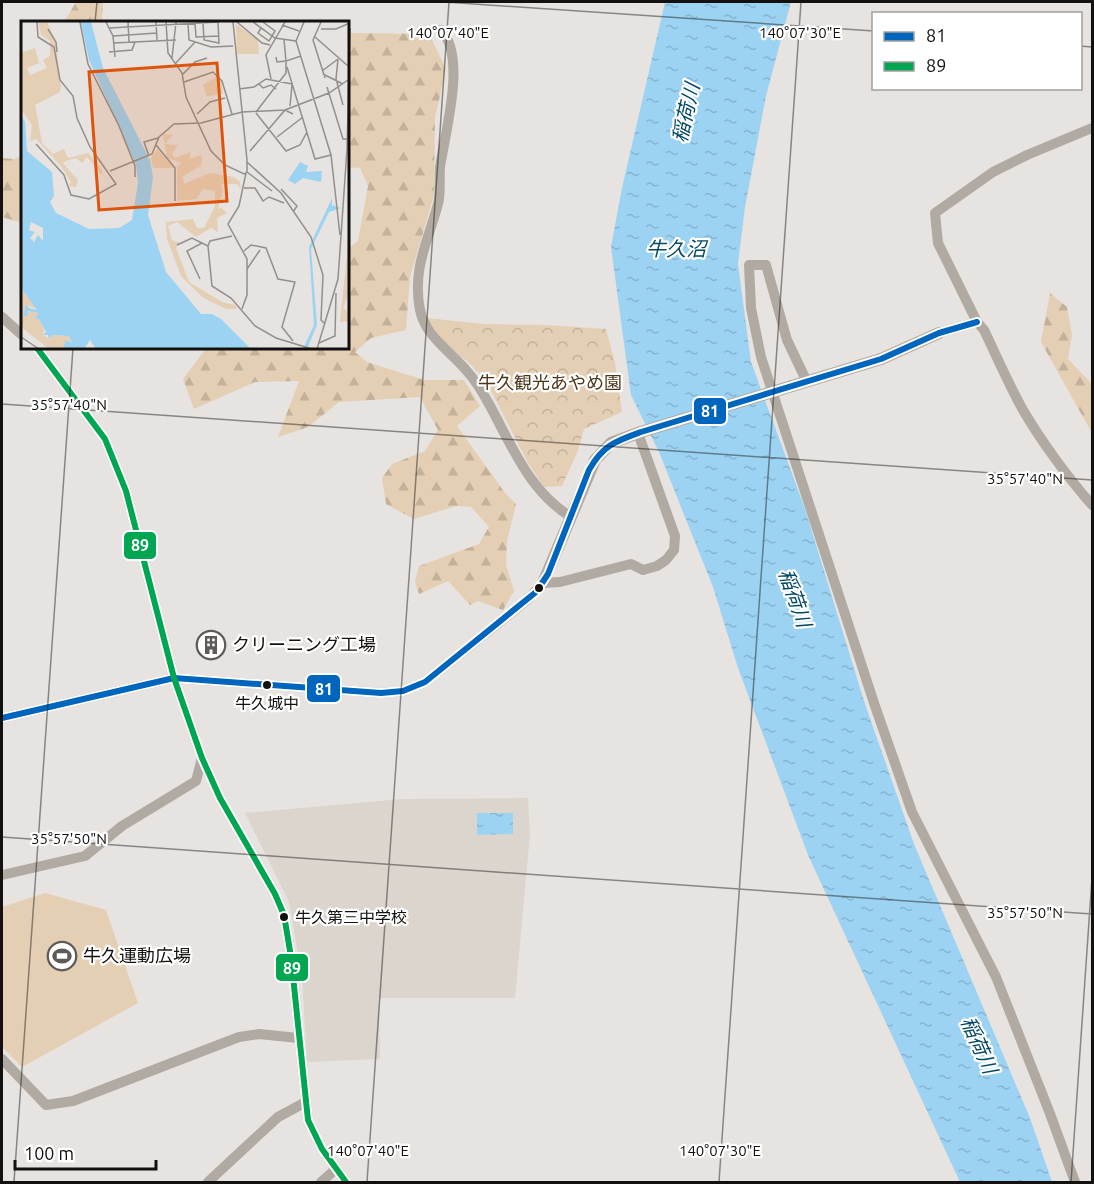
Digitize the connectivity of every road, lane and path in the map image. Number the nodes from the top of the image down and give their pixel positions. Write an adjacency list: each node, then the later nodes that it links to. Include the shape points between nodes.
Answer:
1 (441, 30): 11 (street, via 447,35 455,75 440,170 439,202 416,281 420,312 428,331 467,371 488,402 535,487)
2 (1092, 128): 4 (street, via 993,172 935,213 938,243)
3 (2, 317): 6 (street)
4 (977, 322): 5 (street); 10 (street, via 1025,413)
5 (939, 333): 8 (street, via 881,359)
6 (21, 334)
7 (38, 350): 13 (street, via 105,439 126,491)
8 (807, 382): 9 (street, bridge); 24 (street, via 787,340 766,265 749,265 751,308 761,357 912,812 996,977)
9 (639, 432): 11 (street, via 611,443 595,460); 12 (street, via 675,536 674,550 657,566 643,570 631,564)
10 (1092, 505)
11 (571, 518): 12 (street)
12 (543, 584): 13 (street, via 434,676 403,691 381,693)
13 (174, 678): 14 (street); 15 (street)
14 (2, 718)
15 (202, 758): 16 (street, via 196,781 122,826 85,856); 17 (street, via 284,915)
16 (2, 875)
17 (298, 1038): 18 (street, via 259,1034 239,1037 73,1101 46,1105); 19 (street)
18 (2, 1059)
19 (304, 1103): 20 (street, via 313,1133); 21 (street, via 278,1117)
20 (336, 1169): 22 (street); 23 (street)
21 (208, 1182)
22 (321, 1182)
23 (346, 1182)
24 (1075, 1182)

